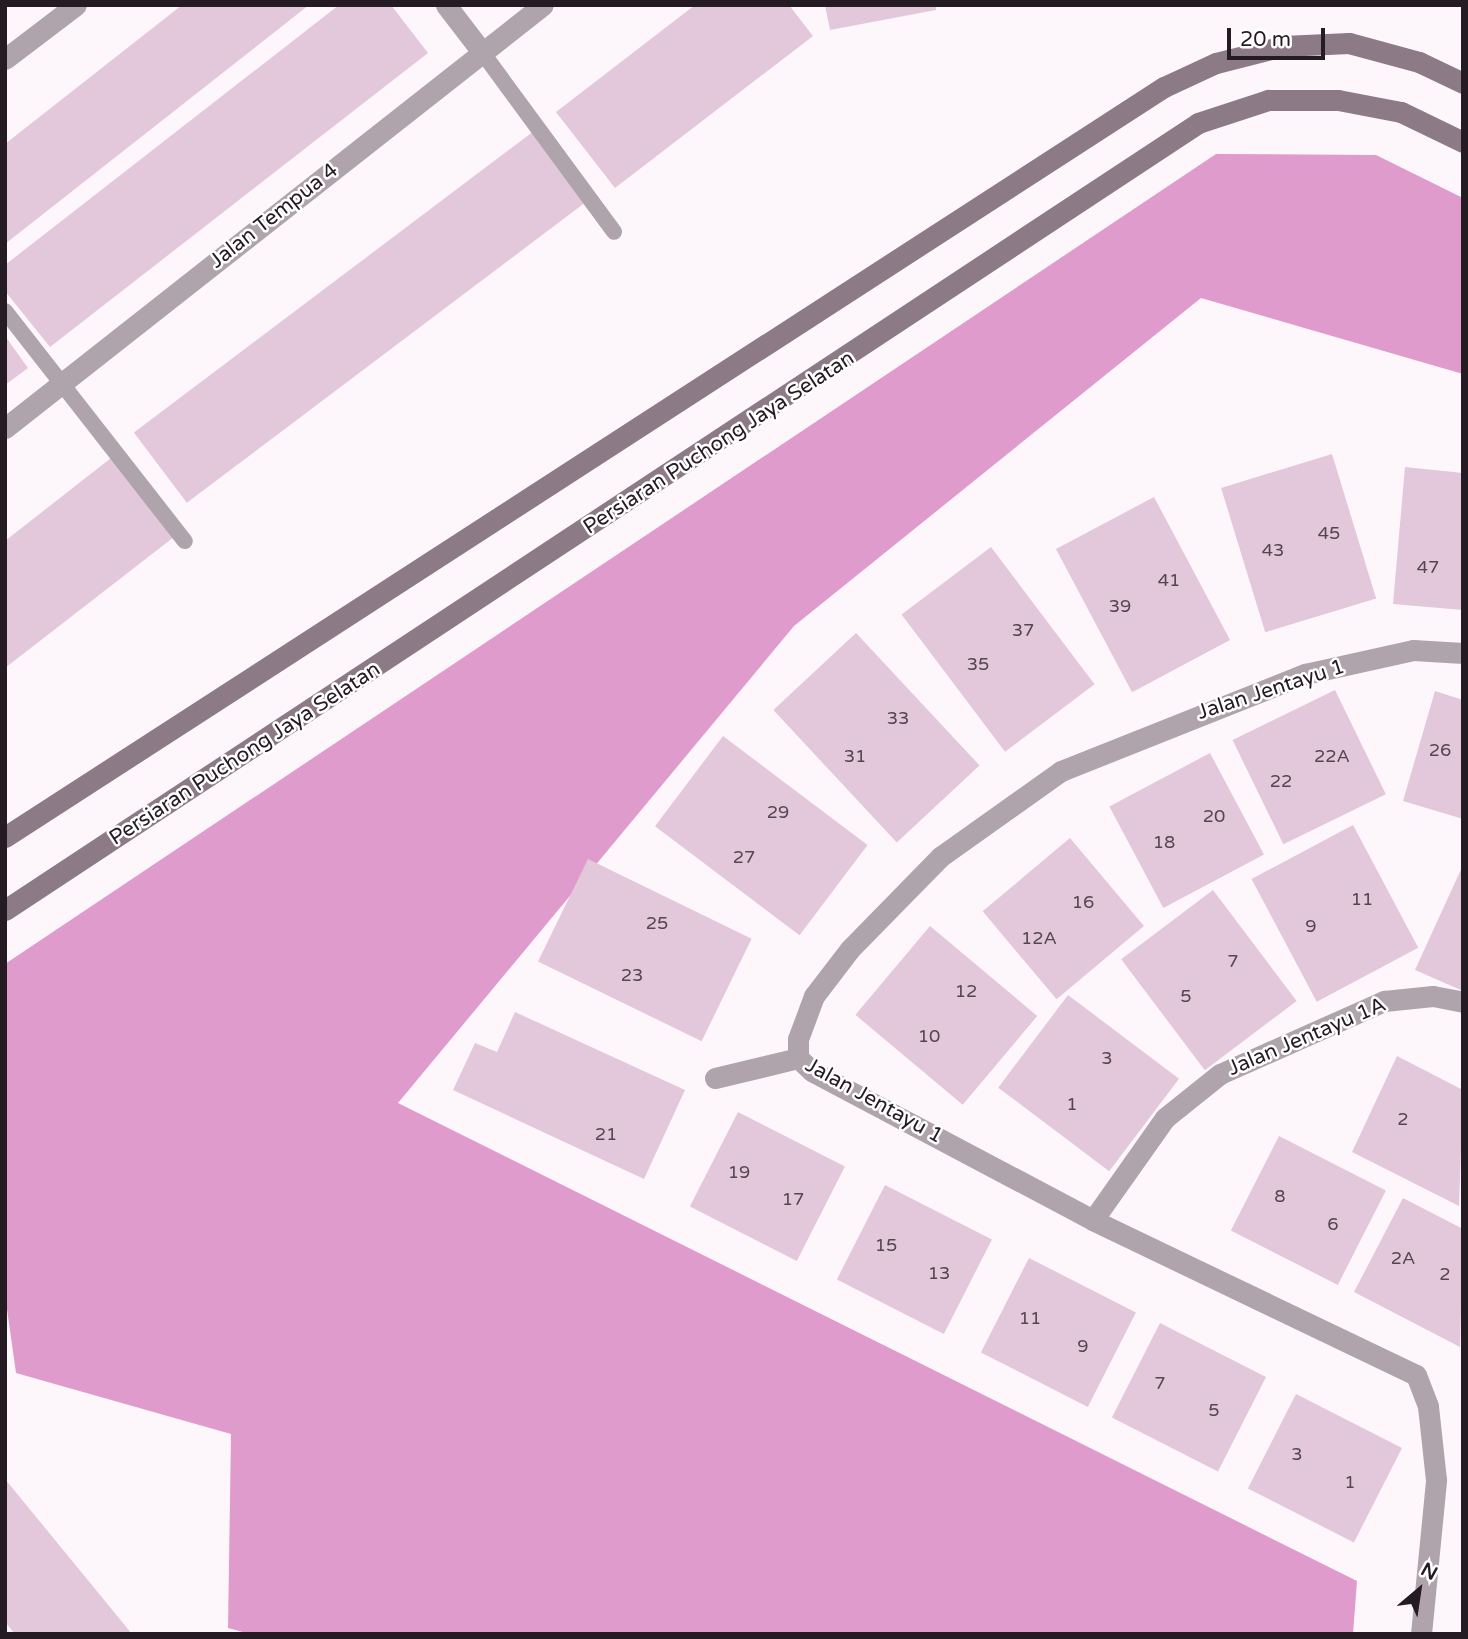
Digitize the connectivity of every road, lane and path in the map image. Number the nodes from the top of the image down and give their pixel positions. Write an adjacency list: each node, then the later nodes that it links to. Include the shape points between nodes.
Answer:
1 (76, 5): 5 (street)
2 (446, 5): 4 (street)
3 (543, 5): 4 (street, Jalan Tempua 4)
4 (482, 52): 8 (lane); 10 (street, Jalan Tempua 4)
5 (5, 59)
6 (1463, 83): 14 (main road, via 1419,62 1349,43 1283,46 1216,63 1164,87)
7 (1463, 142): 15 (main road, Persiaran Puchong Jaya Selatan, via 1401,112 1338,100 1268,100 1198,124)
8 (614, 232)
9 (5, 311): 10 (lane)
10 (64, 383): 11 (street, Jalan Tempua 4); 12 (lane)
11 (5, 428)
12 (185, 541)
13 (1463, 653): 17 (street, Jalan Jentayu 1, via 1413,650 1305,674 1060,771 940,857 850,949 814,996)
14 (5, 837)
15 (5, 910)
16 (1463, 1002): 19 (street, Jalan Jentayu 1A, via 1433,996 1384,1001 1220,1074 1165,1118)
17 (797, 1058): 18 (street); 19 (street, Jalan Jentayu 1)
18 (715, 1079)
19 (1093, 1220): 20 (street, Jalan Jentayu 1, via 1416,1375 1427,1406 1436,1480)
20 (1421, 1634)

